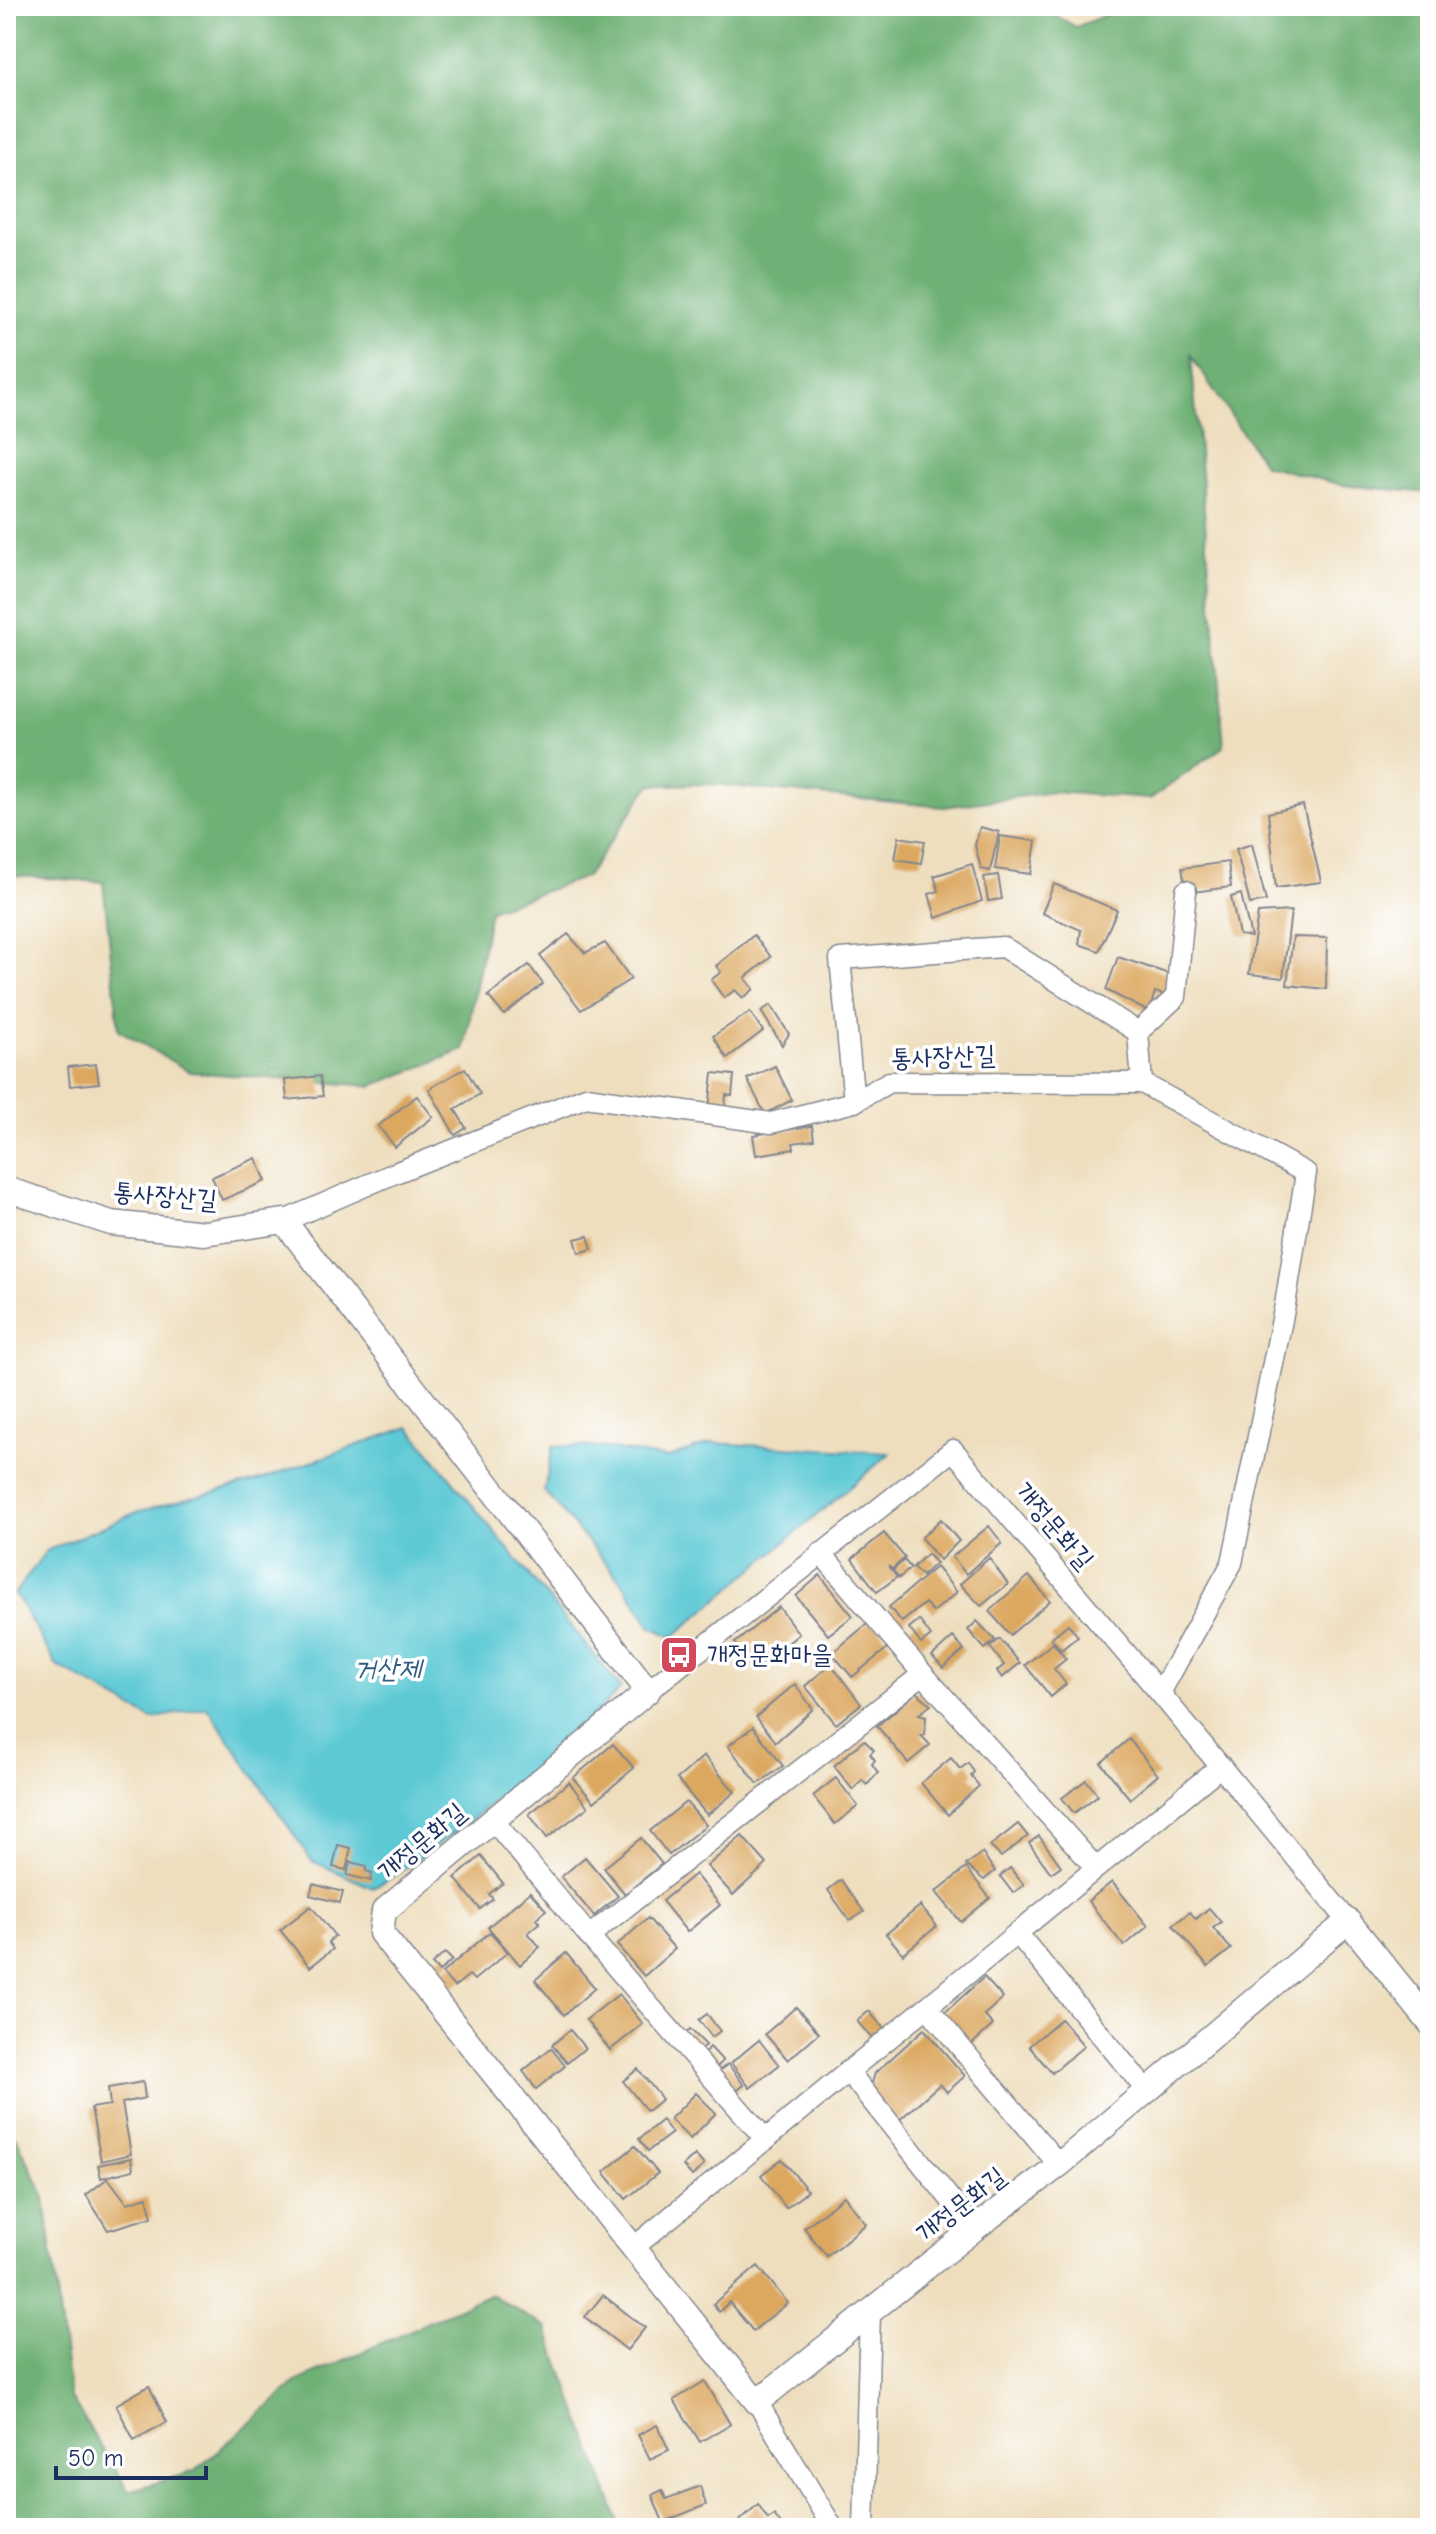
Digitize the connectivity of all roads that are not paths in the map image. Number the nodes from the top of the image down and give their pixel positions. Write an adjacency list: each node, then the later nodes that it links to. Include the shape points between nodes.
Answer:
1 (1186, 891): 2 (street, via 1176,997)
2 (1138, 1032): 3 (street); 4 (street, via 1003,947 840,959)
3 (1142, 1083): 4 (street, 통사장산길, via 889,1082); 10 (street, 통사장산길, via 1306,1173 1232,1563)
4 (854, 1102): 6 (street, 통사장산길, via 771,1123 586,1097)
5 (6, 1189): 6 (street, 통사장산길, via 127,1225 204,1233)
6 (284, 1221): 9 (street)
7 (821, 1553): 8 (street); 9 (street, 개정문화길); 10 (street, 개정문화길, via 953,1450)
8 (923, 1674): 13 (street); 16 (street)
9 (648, 1691): 12 (street, 개정문화길)
10 (1160, 1693): 11 (street, 개정문화길)
11 (1221, 1766): 13 (street); 14 (street, 개정문화길)
12 (492, 1819): 16 (street, 개정문화길); 24 (street, 개정문화길, via 384,1911 381,1933)
13 (1096, 1868): 15 (street)
14 (1348, 1921): 18 (street, 개정문화길); 20 (street, 개정문화길)
15 (1017, 1933): 17 (street); 20 (street)
16 (589, 1936): 21 (street, 개정문화길)
17 (927, 2007): 19 (street); 22 (street)
18 (1430, 2023)
19 (848, 2071): 21 (street); 23 (street)
20 (1147, 2091): 22 (street, 개정문화길)
21 (766, 2140): 24 (street)
22 (1059, 2165): 23 (street, 개정문화길)
23 (974, 2229): 25 (street, 개정문화길)
24 (633, 2248): 26 (street, 개정문화길)
25 (870, 2312): 26 (street, 개정문화길); 28 (street)
26 (757, 2402): 27 (street)
27 (833, 2528)
28 (864, 2528)

